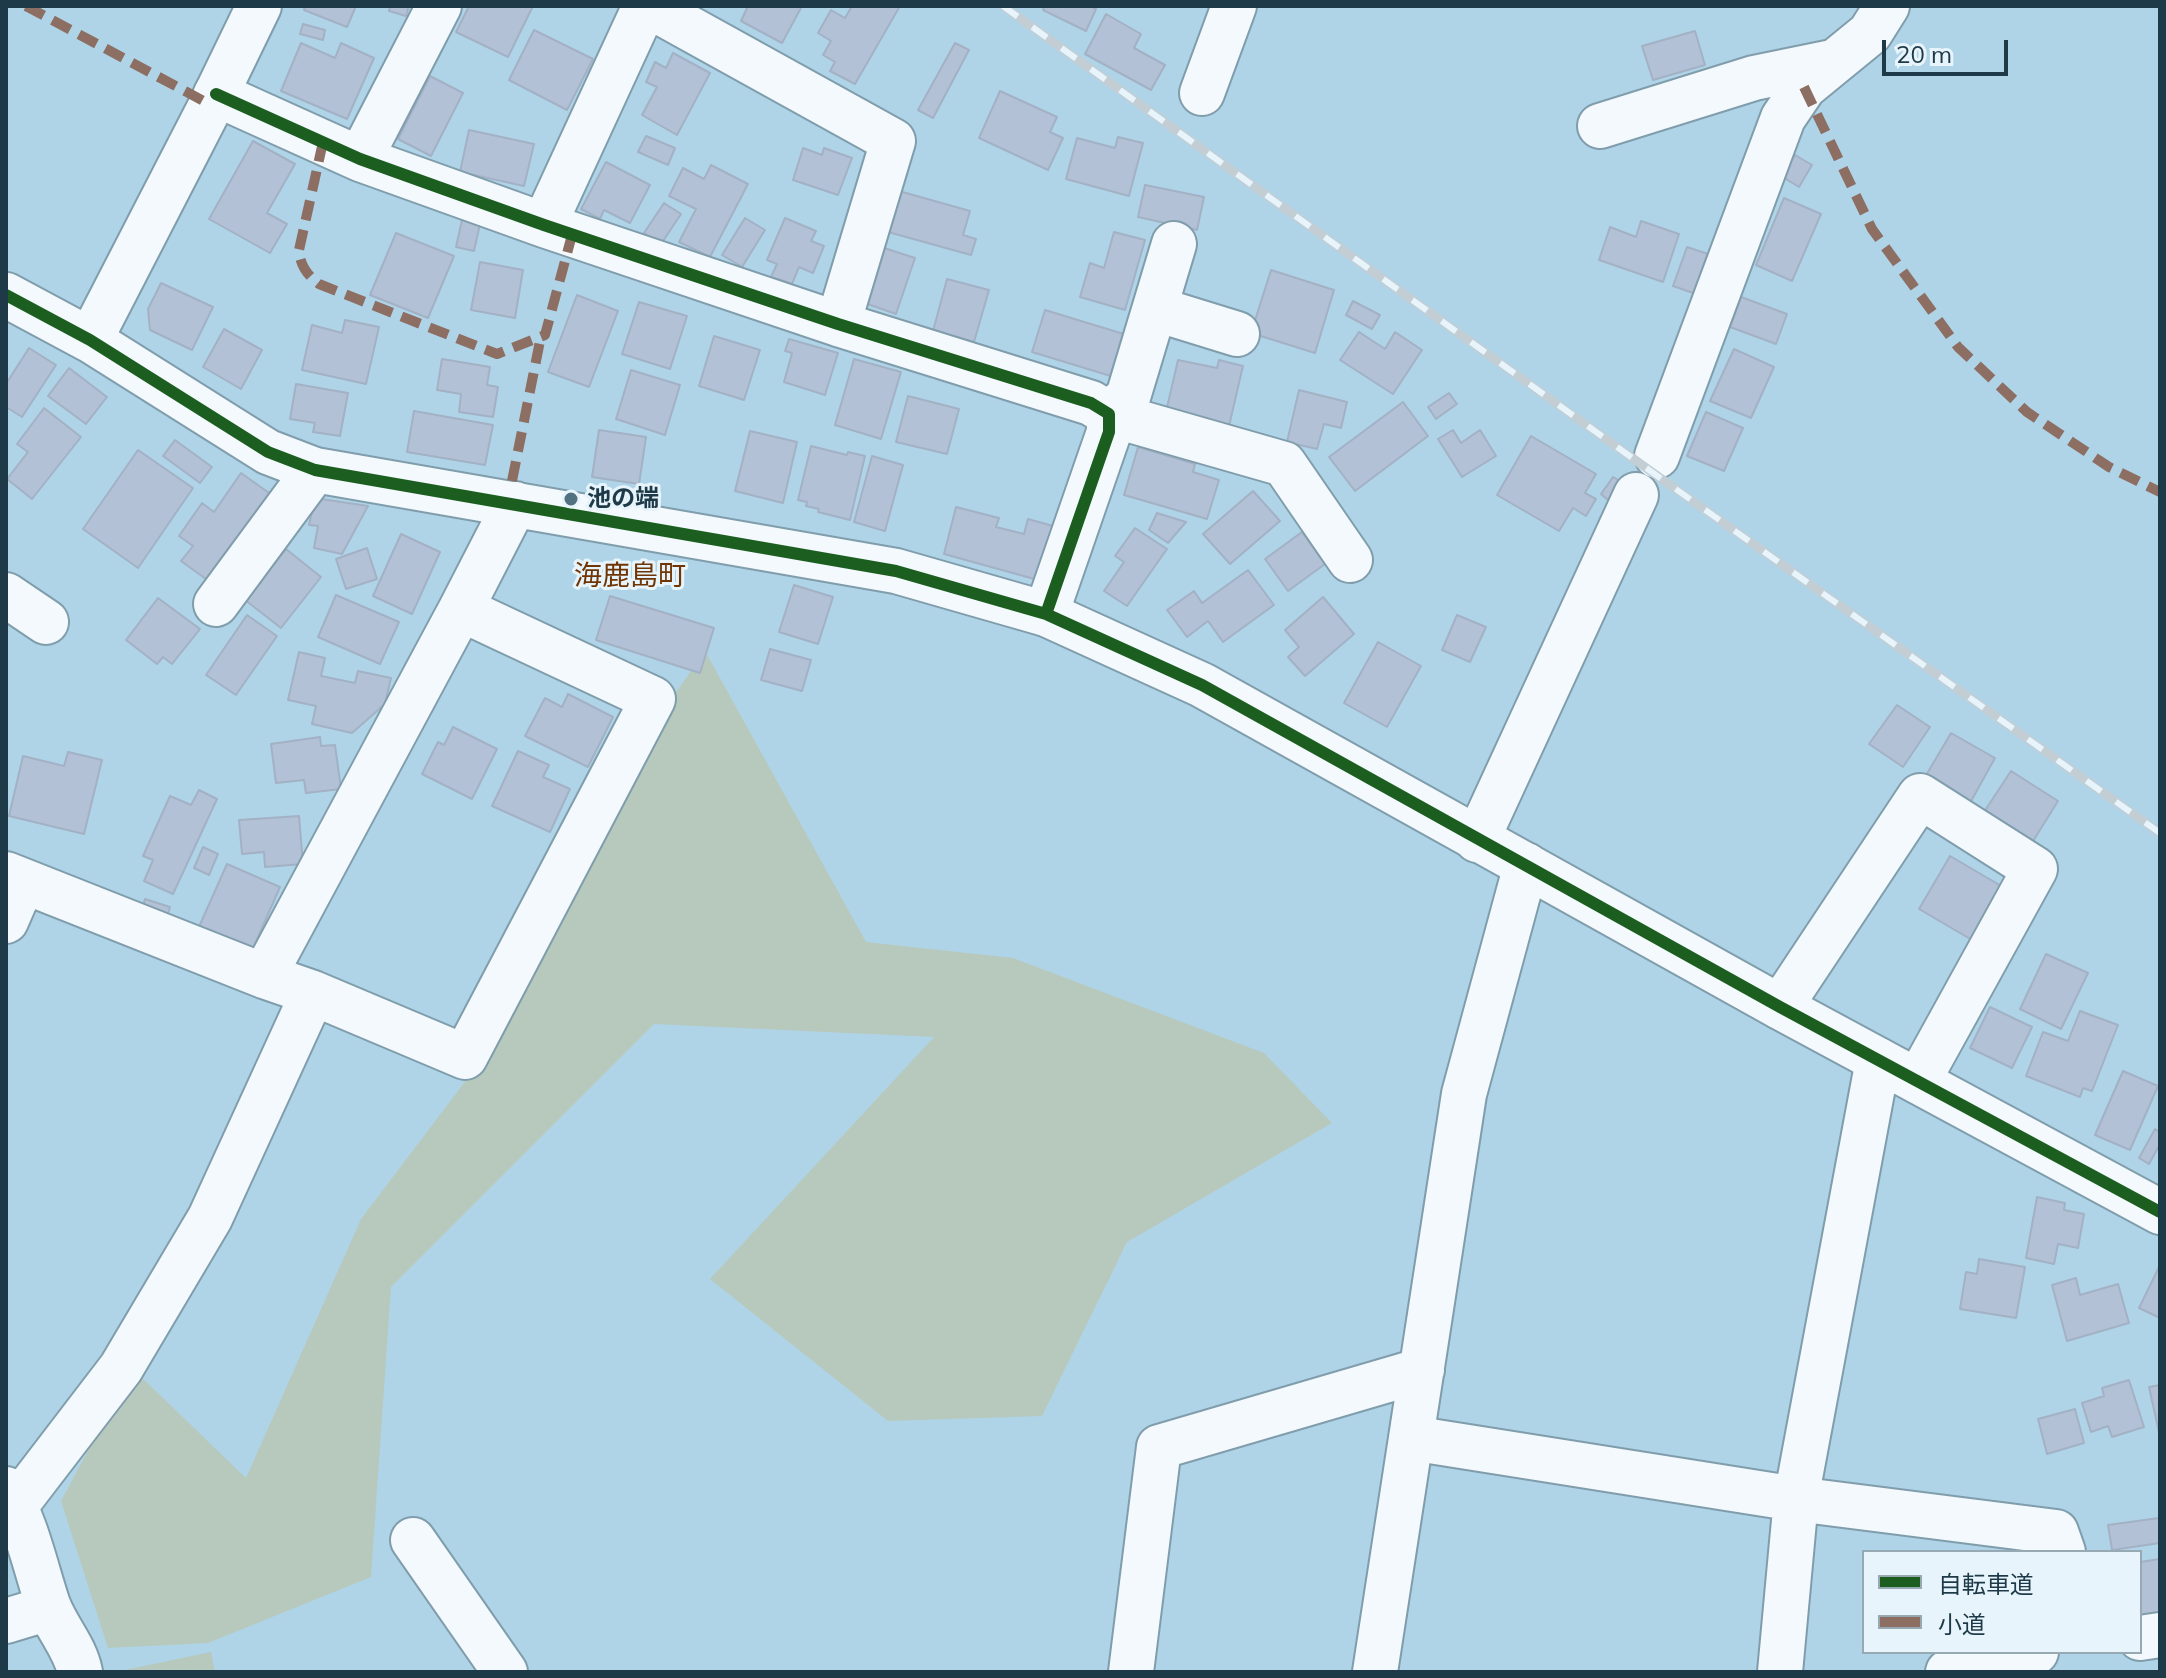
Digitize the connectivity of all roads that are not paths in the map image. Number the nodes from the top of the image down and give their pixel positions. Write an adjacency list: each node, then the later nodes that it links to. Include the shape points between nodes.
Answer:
1 (259, 6): 8 (street)
2 (439, 6): 10 (street)
3 (647, 6): 11 (street); 15 (street, via 893,141)
4 (1234, 6): 7 (street)
5 (1887, 6): 6 (street, via 1870,33)
6 (1835, 62): 9 (street, via 1754,78); 19 (street, via 1804,87 1783,118)
7 (1202, 93)
8 (216, 94): 10 (street); 17 (street)
9 (1600, 126)
10 (360, 159): 11 (street)
11 (544, 225): 15 (street)
12 (1174, 244): 14 (street)
13 (6, 295): 17 (street)
14 (1156, 309): 16 (street); 18 (street, via 1128,397)
15 (838, 324): 18 (street, via 1091,403)
16 (1237, 334)
17 (90, 340): 20 (street, via 268,452)
18 (1109, 414): 23 (street, via 1284,464); 27 (street, via 1109,432)
19 (1657, 456)
20 (315, 470): 22 (street); 25 (street)
21 (1636, 495): 29 (street)
22 (515, 504): 26 (street); 27 (street, via 896,571)
23 (1350, 560)
24 (6, 595): 28 (street)
25 (216, 604)
26 (461, 609): 32 (street); 33 (street, via 653,699 465,1057)
27 (1046, 614): 29 (street, via 1202,685)
28 (46, 622)
29 (1477, 840): 30 (street)
30 (1526, 865): 34 (street); 38 (street, via 1464,1094)
31 (12, 892): 32 (street)
32 (264, 976): 33 (street)
33 (313, 993): 40 (street, via 210,1218 121,1368)
34 (1780, 1007): 35 (street); 36 (street, via 1920,796 2035,869)
35 (1878, 1060): 36 (street); 41 (street)
36 (1918, 1081): 37 (street)
37 (2160, 1212)
38 (1422, 1370): 39 (street); 49 (street, via 1159,1447)
39 (1411, 1438): 41 (street); 50 (street)
40 (11, 1497): 44 (street)
41 (1796, 1499): 43 (street, via 2056,1532); 51 (street)
42 (413, 1540): 48 (street)
43 (2062, 1550)
44 (49, 1608): 45 (street); 47 (street)
45 (6, 1621)
46 (2020, 1654): 52 (street, via 1965,1661)
47 (80, 1672)
48 (505, 1672)
49 (1131, 1672)
50 (1375, 1672)
51 (1780, 1672)
52 (1948, 1672)

